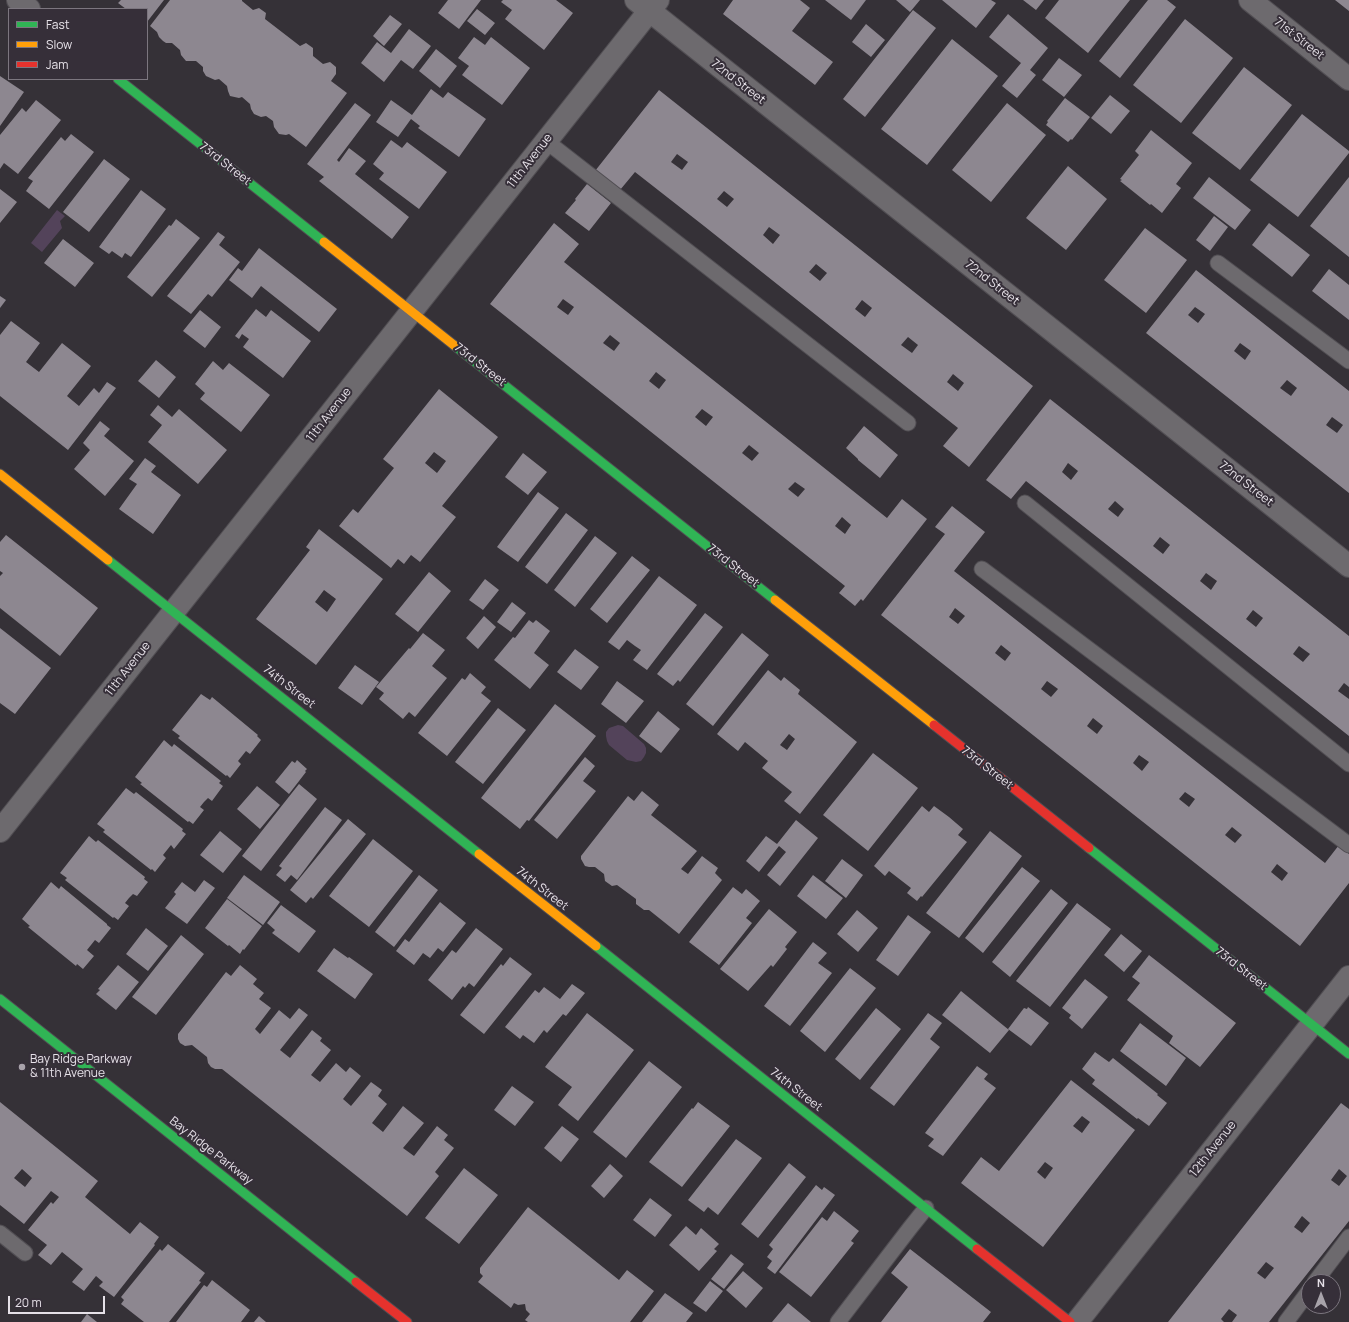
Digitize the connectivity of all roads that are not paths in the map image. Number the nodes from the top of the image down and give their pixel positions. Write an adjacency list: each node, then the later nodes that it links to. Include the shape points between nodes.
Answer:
1 (18, 0): 4 (street)
2 (1250, 0): 5 (street, 71st Street)
3 (648, 4): 7 (street, 11th Avenue); 14 (street, 72nd Street)
4 (28, 8)
5 (1349, 79)
6 (119, 80): 9 (street, 73rd Street)
7 (546, 141): 9 (street, 11th Avenue); 11 (lane)
8 (1218, 264): 10 (lane)
9 (411, 311): 16 (street, 11th Avenue); 22 (street, 73rd Street)
10 (1349, 361)
11 (908, 423)
12 (0, 474): 16 (street, 74th Street)
13 (1025, 503): 17 (lane)
14 (1349, 566)
15 (982, 569): 19 (lane)
16 (174, 612): 18 (street, 11th Avenue); 24 (street, 74th Street)
17 (1349, 764)
18 (0, 830)
19 (1349, 845)
20 (1349, 977): 22 (street, 12th Avenue)
21 (0, 999): 30 (street, Bay Ridge Parkway)
22 (1311, 1024): 23 (street, 73rd Street); 33 (street, 12th Avenue)
23 (1349, 1054)
24 (926, 1208): 31 (lane); 32 (street, 74th Street)
25 (0, 1233): 27 (lane)
26 (1349, 1237): 28 (lane)
27 (25, 1253)
28 (1322, 1274)
29 (1301, 1302): 34 (lane)
30 (407, 1322)
31 (838, 1322)
32 (1070, 1322)
33 (1077, 1322)
34 (1286, 1322)

